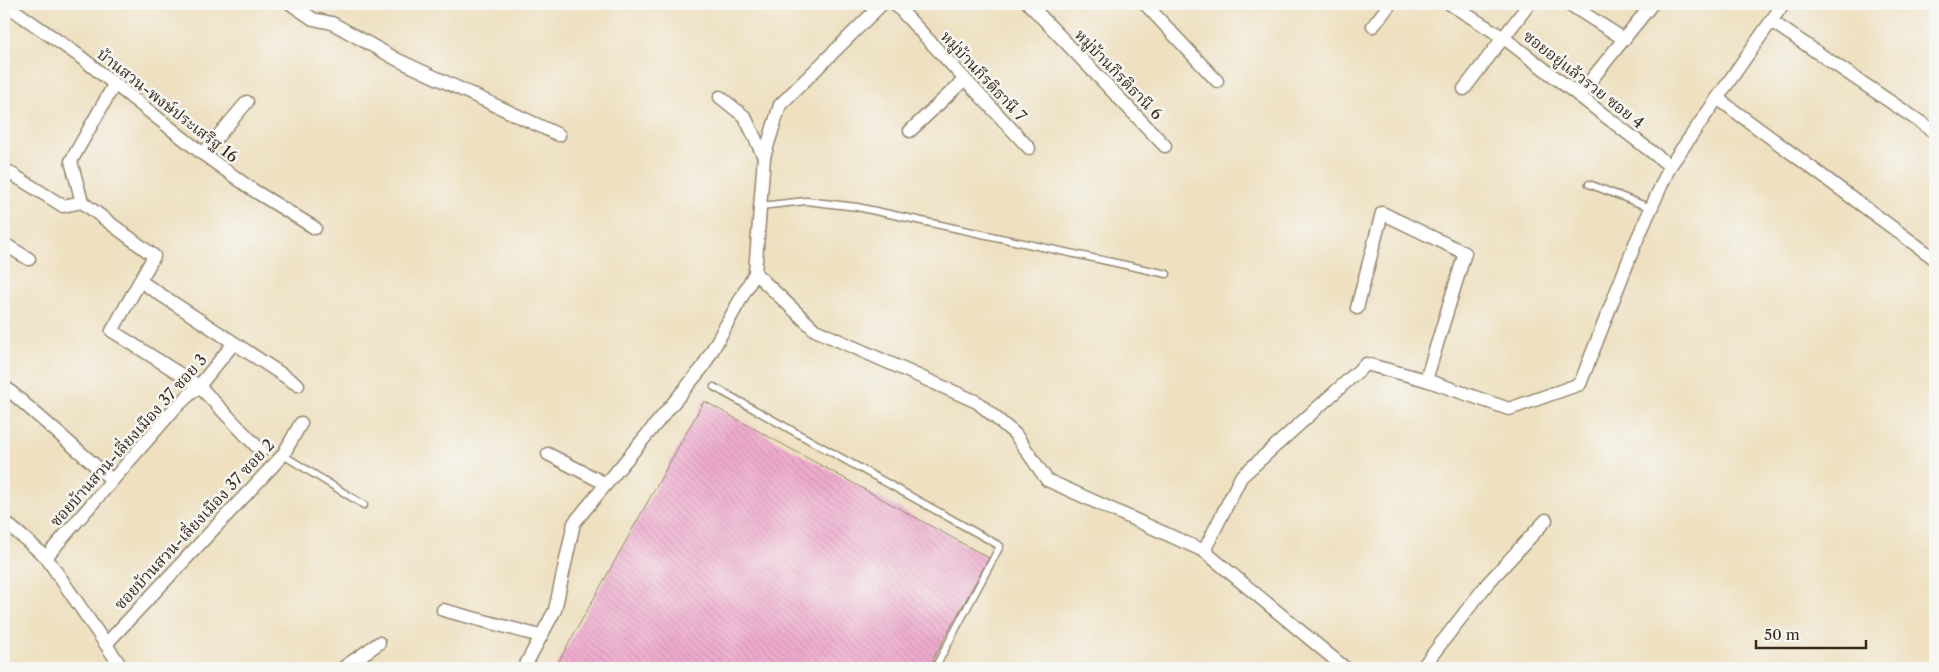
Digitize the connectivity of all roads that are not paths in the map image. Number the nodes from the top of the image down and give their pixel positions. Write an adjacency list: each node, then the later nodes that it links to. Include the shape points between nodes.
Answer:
1 (5, 4): 19 (street, บ้านสวน-พงษ์ประเสริฐ 16, via 78,55)
2 (291, 4): 27 (street, via 313,19 332,23 398,60)
3 (882, 4): 31 (street, via 780,105)
4 (895, 4): 17 (street, หมู่บ้านกีรติธานี 7)
5 (1029, 4): 28 (street, หมู่บ้านกีรติธานี 6)
6 (1145, 4): 18 (street)
7 (1390, 4): 14 (street)
8 (1450, 4): 15 (street, ซอยอยู่แล้วรวย ซอย 4)
9 (1529, 4): 15 (street)
10 (1569, 4): 16 (street)
11 (1652, 4): 16 (street)
12 (1783, 4): 13 (street)
13 (1770, 21): 23 (street); 26 (street)
14 (1372, 26)
15 (1504, 38): 20 (street); 21 (street, ซอยอยู่แล้วรวย ซอย 4)
16 (1624, 39): 21 (street)
17 (965, 79): 25 (street); 29 (street, หมู่บ้านกีรติธานี 7)
18 (1217, 81)
19 (114, 85): 30 (street, บ้านสวน-พงษ์ประเสริฐ 16); 35 (street, via 71,161)
20 (1464, 89)
21 (1579, 95): 32 (street, ซอยอยู่แล้วรวย ซอย 4)
22 (720, 96): 31 (street, via 745,116)
23 (1716, 98): 32 (street); 41 (street)
24 (247, 102): 30 (street)
25 (910, 131)
26 (1935, 132)
27 (559, 135)
28 (1165, 146)
29 (1029, 148)
30 (203, 154): 38 (street, บ้านสวน-พงษ์ประเสริฐ 16)
31 (764, 157): 36 (street)
32 (1670, 166): 37 (street)
33 (4, 169): 35 (street, via 63,206)
34 (1589, 184): 37 (lane)
35 (82, 202): 44 (street, via 154,256)
36 (760, 206): 42 (street); 43 (lane, via 806,201 857,207)
37 (1650, 208): 47 (street, via 1580,384 1509,409)
38 (315, 228)
39 (4, 244): 40 (street)
40 (29, 259)
41 (1935, 259)
42 (755, 272): 57 (street, via 703,368); 61 (street, via 816,330 977,402 1015,434 1048,480)
43 (1167, 274)
44 (140, 281): 46 (street); 49 (street, via 112,331)
45 (1357, 308): 47 (street, via 1382,213 1465,253)
46 (234, 343): 49 (street, ซอยบ้านสวน-เลี่ยงเมือง 37 ซอย 3); 50 (street)
47 (1426, 380): 61 (street, via 1366,364 1241,477)
48 (4, 386): 56 (street)
49 (199, 386): 53 (street); 56 (street, ซอยบ้านสวน-เลี่ยงเมือง 37 ซอย 3, via 175,408)
50 (298, 386)
51 (714, 388): 70 (lane, via 1000,546)
52 (301, 423): 55 (street, ซอยบ้านสวน-เลี่ยงเมือง 37 ซอย 2)
53 (261, 451)
54 (548, 454): 57 (street)
55 (283, 455): 58 (lane); 66 (street, ซอยบ้านสวน-เลี่ยงเมือง 37 ซอย 2)
56 (112, 480): 62 (street, ซอยบ้านสวน-เลี่ยงเมือง 37 ซอย 3)
57 (606, 484): 64 (street, via 574,523 555,610)
58 (364, 505)
59 (1546, 520): 72 (street, via 1488,584)
60 (4, 521): 62 (street)
61 (1204, 550): 71 (street)
62 (46, 558): 66 (street)
63 (443, 610): 64 (street)
64 (540, 636): 69 (street)
65 (378, 643): 68 (street)
66 (106, 644): 67 (street)
67 (122, 668)
68 (343, 668)
69 (524, 668)
70 (934, 668)
71 (1345, 668)
72 (1422, 668)

